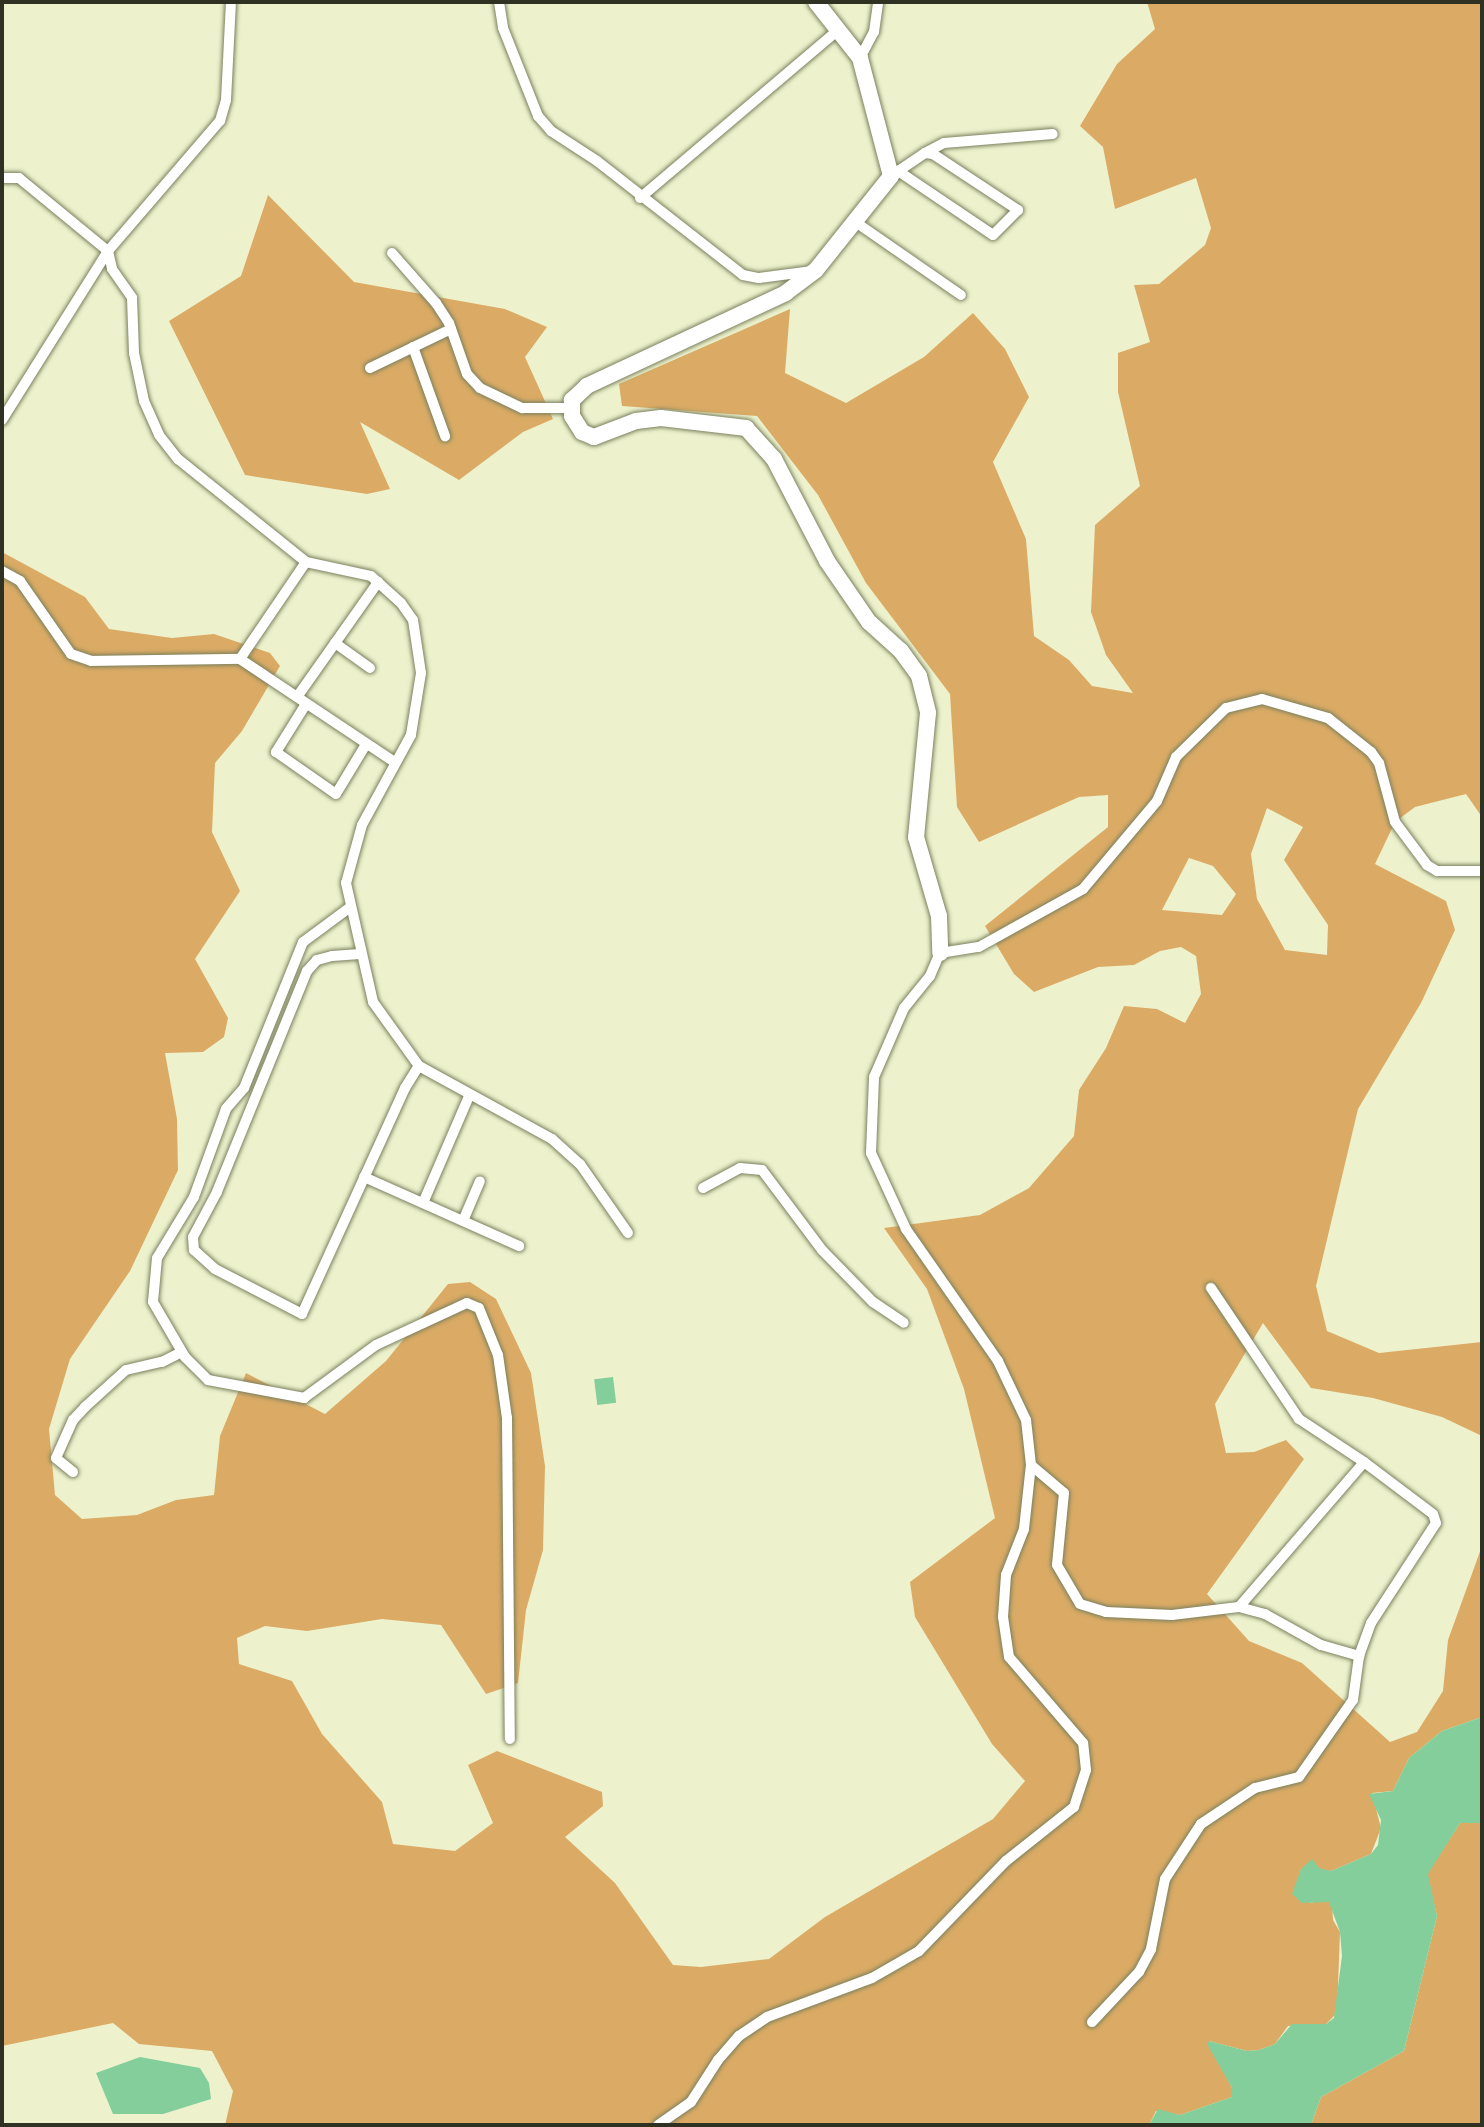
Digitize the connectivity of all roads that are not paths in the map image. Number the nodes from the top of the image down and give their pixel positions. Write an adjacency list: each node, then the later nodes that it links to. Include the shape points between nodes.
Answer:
1 (231, 2): 13 (street, via 226,100 220,121)
2 (499, 2): 11 (street, via 503,28 538,116 551,131 597,161)
3 (816, 2): 5 (street)
4 (878, 2): 6 (street, via 874,32)
5 (838, 30): 6 (street); 11 (street)
6 (860, 58): 9 (street)
7 (1053, 134): 8 (street, via 944,143)
8 (925, 153): 9 (street); 9 (street, via 1018,211 993,235)
9 (895, 174): 12 (street)
10 (2, 178): 13 (street, via 19,178)
11 (640, 198): 15 (street, via 743,275 759,278)
12 (854, 221): 15 (street); 16 (street)
13 (108, 251): 21 (street); 23 (street, via 112,269 132,298 138,378 159,435 178,459)
14 (393, 253): 17 (street, via 436,303)
15 (816, 270): 20 (street, via 786,293 587,386 572,400)
16 (961, 295)
17 (451, 329): 18 (street); 20 (street, via 467,374 480,387 522,408)
18 (413, 347): 19 (street); 22 (street)
19 (370, 368)
20 (572, 408): 34 (street, via 582,432 594,437 636,421 661,418 746,428 774,459 827,561 869,622 919,676 928,713 916,836 939,916)
21 (2, 420)
22 (445, 436)
23 (306, 562): 25 (street); 27 (street)
24 (2, 571): 27 (street, via 20,580 71,654 91,661)
25 (378, 582): 26 (street); 31 (street, via 414,620 421,646 411,736)
26 (335, 643): 28 (street); 29 (street)
27 (240, 659): 29 (street)
28 (370, 668)
29 (302, 700): 30 (street); 30 (street, via 276,752 336,794)
30 (365, 746): 31 (street)
31 (396, 764): 33 (street, via 352,853 346,883)
32 (1482, 870): 34 (street, via 1437,870 1427,865 1395,822 1379,763 1371,752 1328,718 1262,699 1226,708 1176,757 1157,802 1083,890 979,947)
33 (349, 908): 35 (street); 47 (street, via 303,942 244,1088 226,1109 194,1197 157,1258 153,1302)
34 (940, 953): 49 (street, via 930,976 894,1026 874,1077 871,1153 906,1229 998,1361 1026,1420)
35 (360, 954): 36 (street, via 373,1002); 38 (street, via 317,960 307,971 217,1192 193,1237 194,1250 215,1269 302,1314)
36 (419, 1066): 37 (street); 38 (street)
37 (469, 1096): 41 (street); 43 (street, via 552,1139 580,1164)
38 (364, 1177): 41 (street)
39 (480, 1181): 42 (street)
40 (703, 1188): 46 (street, via 740,1168 762,1170 822,1250 873,1303)
41 (423, 1203): 42 (street)
42 (463, 1221): 44 (street)
43 (628, 1233)
44 (519, 1246)
45 (1211, 1288): 48 (street, via 1299,1419)
46 (904, 1323)
47 (182, 1352): 50 (street, via 162,1362 125,1370 73,1420 56,1458); 53 (street, via 208,1380 304,1398 376,1345 467,1303 480,1308 494,1340 508,1418)
48 (1364, 1462): 51 (street); 52 (street, via 1433,1514 1436,1523 1379,1607)
49 (1031, 1465): 51 (street, via 1065,1493 1057,1565 1080,1604 1106,1612 1172,1615); 55 (street, via 1024,1529 1006,1575 1003,1617 1009,1657 1083,1743 1086,1770 1074,1807 1006,1861 919,1951 873,1978 767,2017 739,2036 691,2102)
50 (73, 1472)
51 (1239, 1606): 52 (street, via 1265,1614 1321,1645)
52 (1359, 1656): 54 (street, via 1353,1700 1299,1777 1255,1788 1229,1803 1201,1824 1177,1854 1165,1879 1145,1960)
53 (510, 1739)
54 (1092, 2022)
55 (658, 2125)

